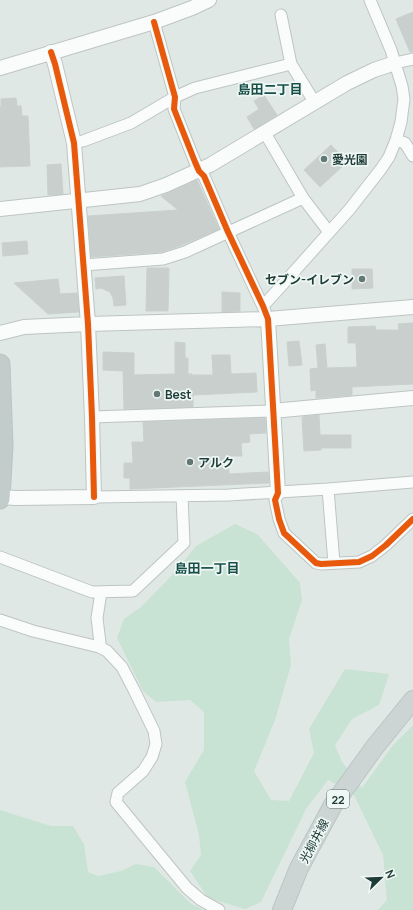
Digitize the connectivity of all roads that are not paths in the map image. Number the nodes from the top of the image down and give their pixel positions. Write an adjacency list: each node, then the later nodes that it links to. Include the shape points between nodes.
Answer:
1 (209, 0): 4 (street)
2 (370, 0): 7 (street, via 392,50)
3 (281, 15): 8 (street)
4 (154, 22): 5 (street); 10 (street)
5 (51, 52): 9 (street); 14 (street)
6 (413, 59): 7 (street)
7 (395, 63): 11 (street, via 347,83); 13 (street, via 404,99 402,122)
8 (291, 64): 10 (street, via 195,88); 11 (street)
9 (0, 68)
10 (175, 97): 14 (street, via 131,123); 16 (street, via 174,109)
11 (315, 103): 12 (street)
12 (265, 133): 16 (street); 17 (street)
13 (396, 140): 15 (street, via 406,143); 21 (street, via 381,169)
14 (74, 143): 18 (street)
15 (413, 156)
16 (200, 171): 18 (street, via 140,194); 20 (street)
17 (303, 198): 20 (street); 21 (street)
18 (79, 201): 19 (street); 22 (street)
19 (0, 209)
20 (228, 232): 22 (street, via 185,252 162,258); 23 (street)
21 (329, 232): 23 (street)
22 (84, 265): 26 (street)
23 (263, 306): 25 (street)
24 (413, 308): 25 (street)
25 (268, 319): 26 (street); 30 (street)
26 (88, 324): 27 (street, via 24,327); 31 (street)
27 (0, 333)
28 (0, 364): 33 (highway)
29 (413, 398): 30 (street)
30 (272, 411): 31 (street); 36 (street)
31 (92, 416): 38 (street)
32 (0, 428): 33 (highway)
33 (3, 446): 39 (highway)
34 (413, 482): 35 (street)
35 (328, 489): 36 (street); 42 (street)
36 (278, 493): 37 (street); 42 (street, via 275,500 284,533 316,563)
37 (182, 496): 38 (street); 43 (street, via 184,543 133,591)
38 (94, 497): 39 (street)
39 (0, 498)
40 (413, 519): 42 (street, via 372,556 359,562)
41 (0, 556): 43 (street, via 92,592)
42 (334, 563)
43 (100, 592): 45 (street, via 97,618)
44 (0, 620): 45 (street)
45 (99, 647): 47 (street, via 107,651 122,667 154,731 156,744 152,757 143,771 118,793 116,802 187,888)
46 (413, 700): 48 (main road, 光柳井線 / 22, via 333,805 300,868)
47 (219, 910)
48 (282, 910)

